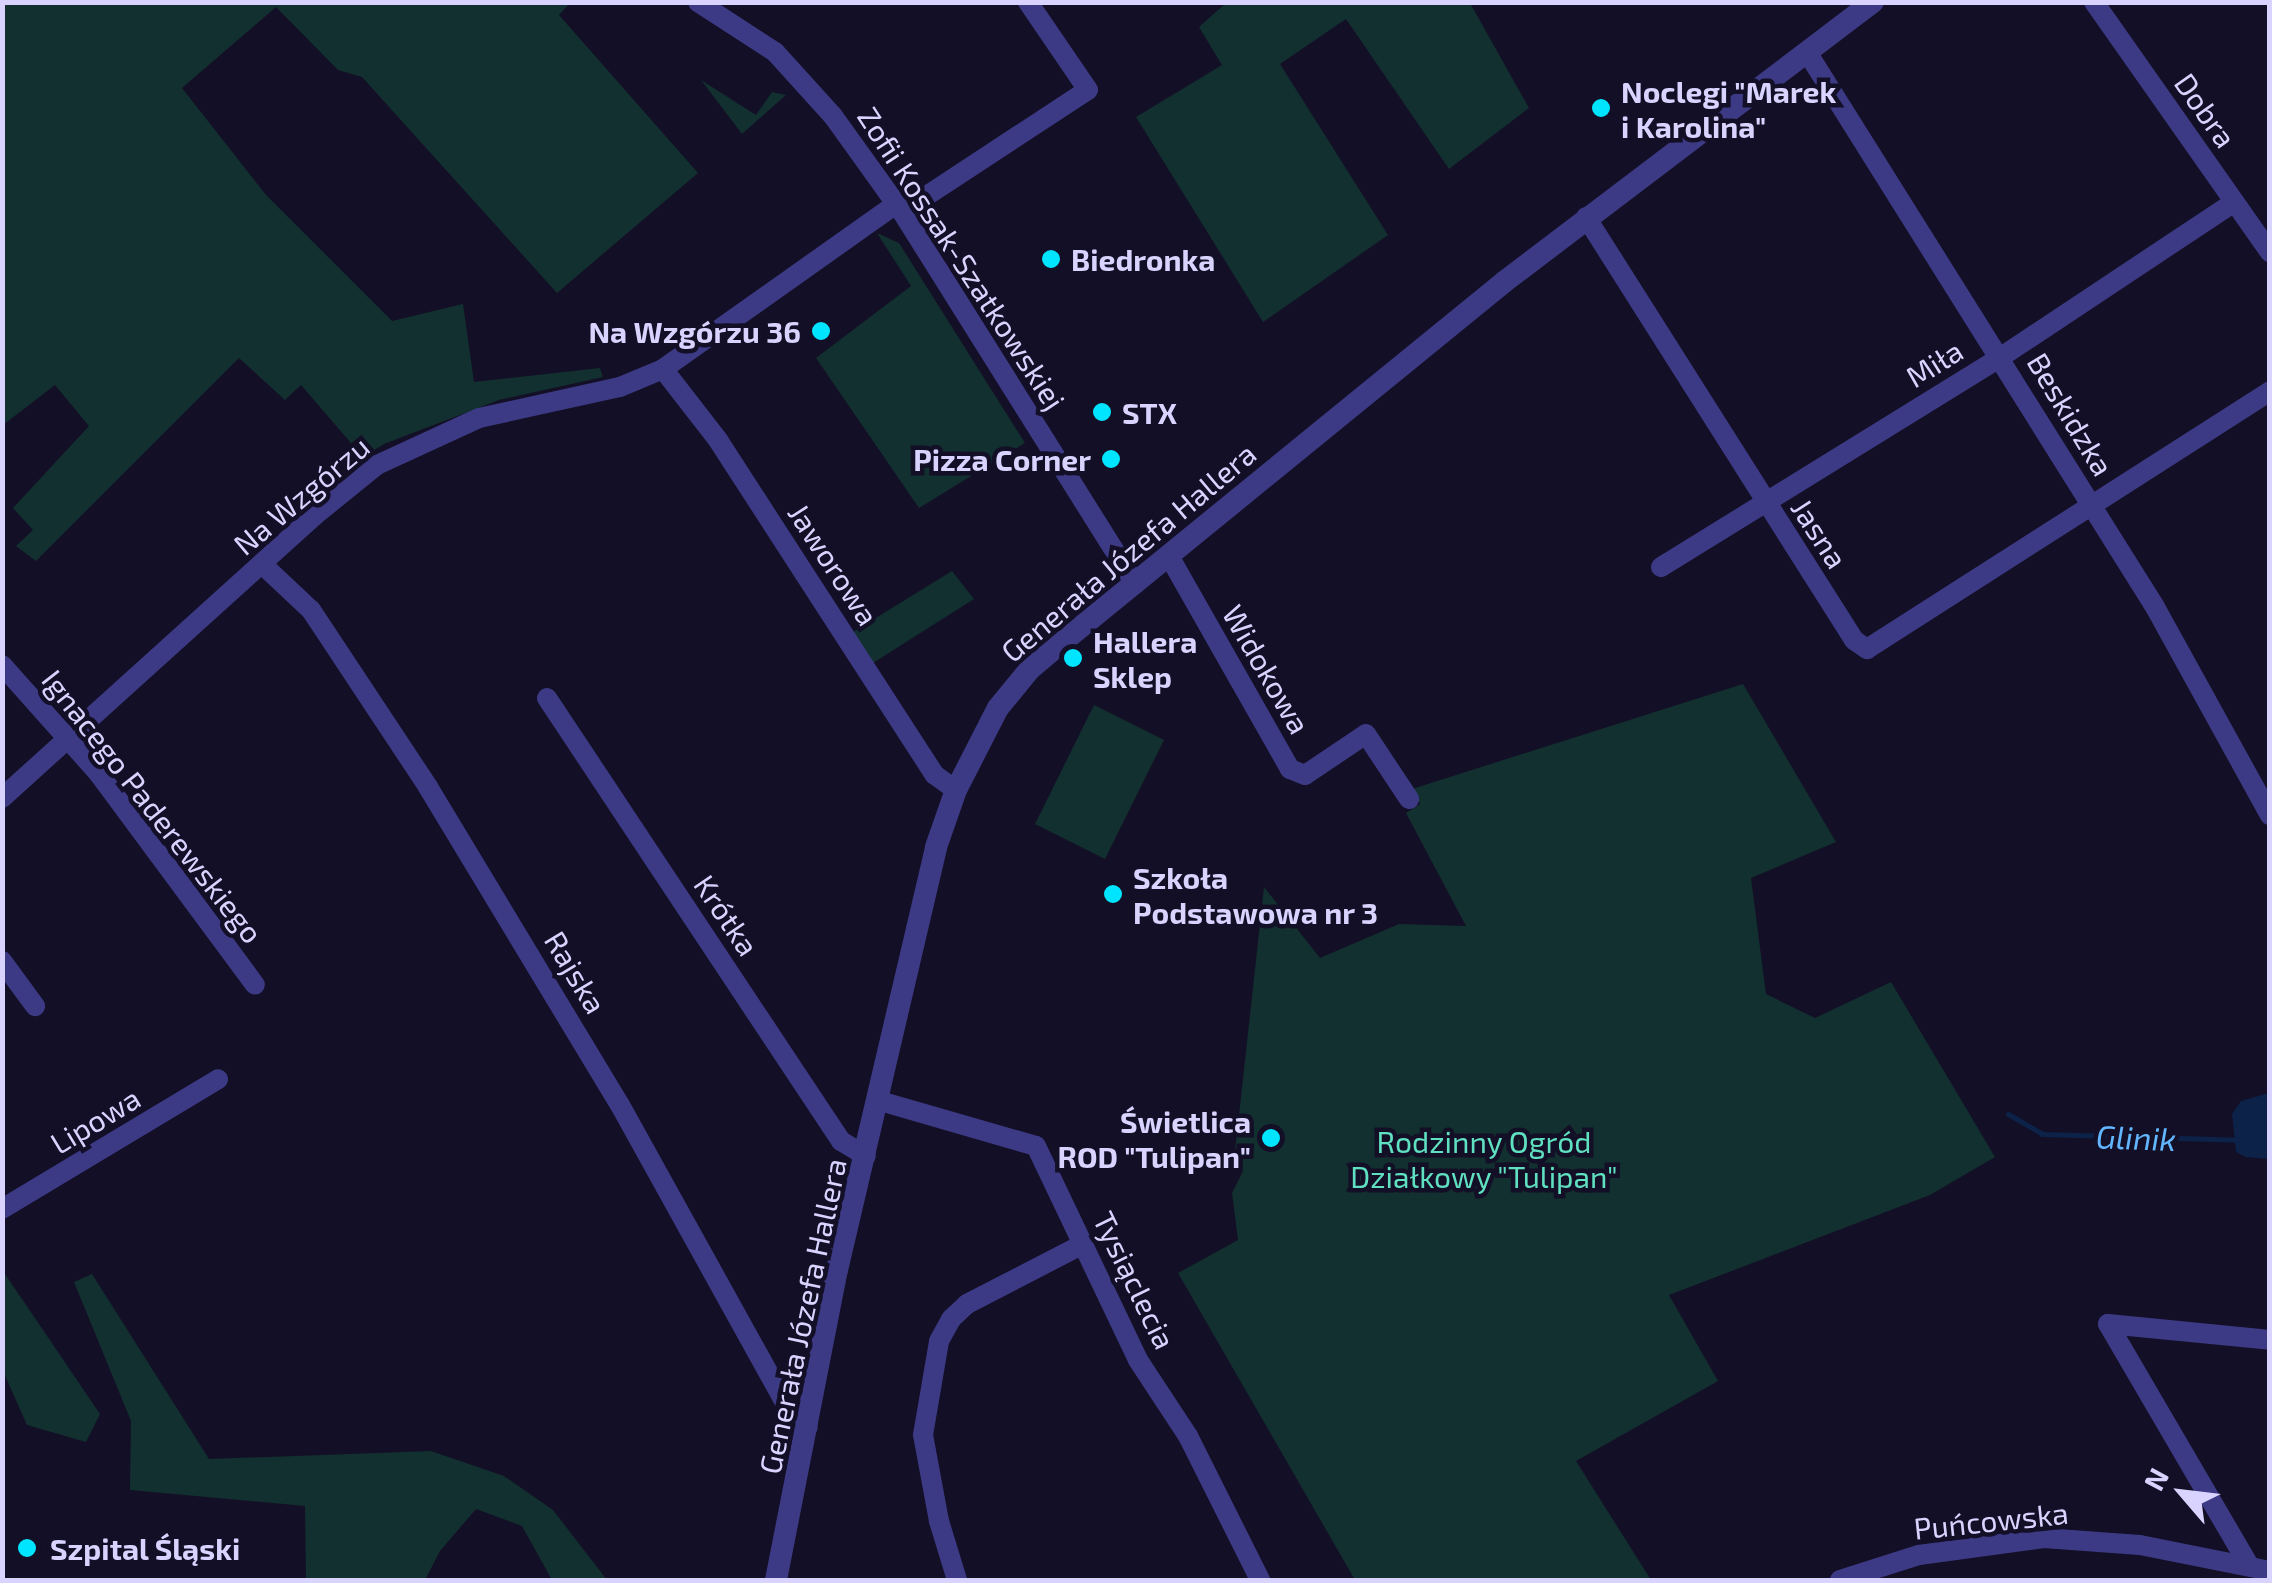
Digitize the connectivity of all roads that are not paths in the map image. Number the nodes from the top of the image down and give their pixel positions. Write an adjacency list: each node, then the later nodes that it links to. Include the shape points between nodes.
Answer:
1 (698, 2): 7 (street, Zofii Kossak-Szatkowskiej, via 792,68)
2 (1028, 2): 7 (street, Na Wzgórzu, via 1088,90)
3 (1872, 2): 5 (street, Generała Józefa Hallera)
4 (2094, 2): 6 (street, Dobra)
5 (1806, 52): 8 (street, Generała Józefa Hallera); 10 (street, Beskidzka)
6 (2234, 202): 9 (street, Dobra); 10 (street, Miła)
7 (898, 208): 11 (street, Na Wzgórzu); 18 (street, Zofii Kossak-Szatkowskiej)
8 (1586, 218): 13 (street, Jasna); 15 (street, Generała Józefa Hallera)
9 (2270, 252)
10 (2001, 357): 13 (street, Miła); 14 (street, Beskidzka)
11 (663, 369): 16 (street, Na Wzgórzu, via 620,387 478,418 409,447 354,483); 22 (street, Jaworowa, via 718,440 935,775)
12 (2270, 391): 14 (street)
13 (1766, 503): 14 (street, Jasna, via 1854,640 1868,649); 17 (street, Miła)
14 (2092, 508): 25 (street, Beskidzka)
15 (1168, 556): 18 (street, Generała Józefa Hallera); 24 (street, Widokowa, via 1290,768 1305,776 1366,734)
16 (263, 565): 21 (street, Na Wzgórzu); 35 (street, Rajska, via 311,610 428,786 620,1105 786,1404 799,1425)
17 (1661, 567)
18 (1135, 584): 22 (street, Generała Józefa Hallera, via 1012,689)
19 (2, 665): 21 (street, Ignacego Paderewskiego)
20 (548, 698): 31 (street, Krótka, via 841,1140)
21 (67, 738): 23 (street, Na Wzgórzu); 27 (street, Ignacego Paderewskiego)
22 (956, 790): 30 (street, Generała Józefa Hallera, via 936,846)
23 (2, 798)
24 (1409, 798)
25 (2270, 815)
26 (2, 961): 28 (street)
27 (256, 985)
28 (35, 1006)
29 (218, 1080): 32 (street, Lipowa)
30 (880, 1101): 31 (street, Generała Józefa Hallera); 33 (street, Tysiąclecia, via 1036,1146)
31 (866, 1156): 35 (street, Generała Józefa Hallera)
32 (2, 1209)
33 (1083, 1244): 40 (street, via 987,1290 951,1319 939,1341 923,1435); 41 (street, Tysiąclecia, via 1138,1360 1183,1427)
34 (2270, 1340): 37 (street, via 2108,1324)
35 (808, 1427): 39 (street, Generała Józefa Hallera)
36 (1894, 1562): 37 (street, Puńcowska, via 2044,1538 2140,1544); 42 (street, Puńcowska); 43 (street)
37 (2248, 1564): 38 (street, Puńcowska)
38 (2270, 1571)
39 (776, 1580)
40 (957, 1580)
41 (1260, 1580)
42 (1840, 1580)
43 (1905, 1580)

